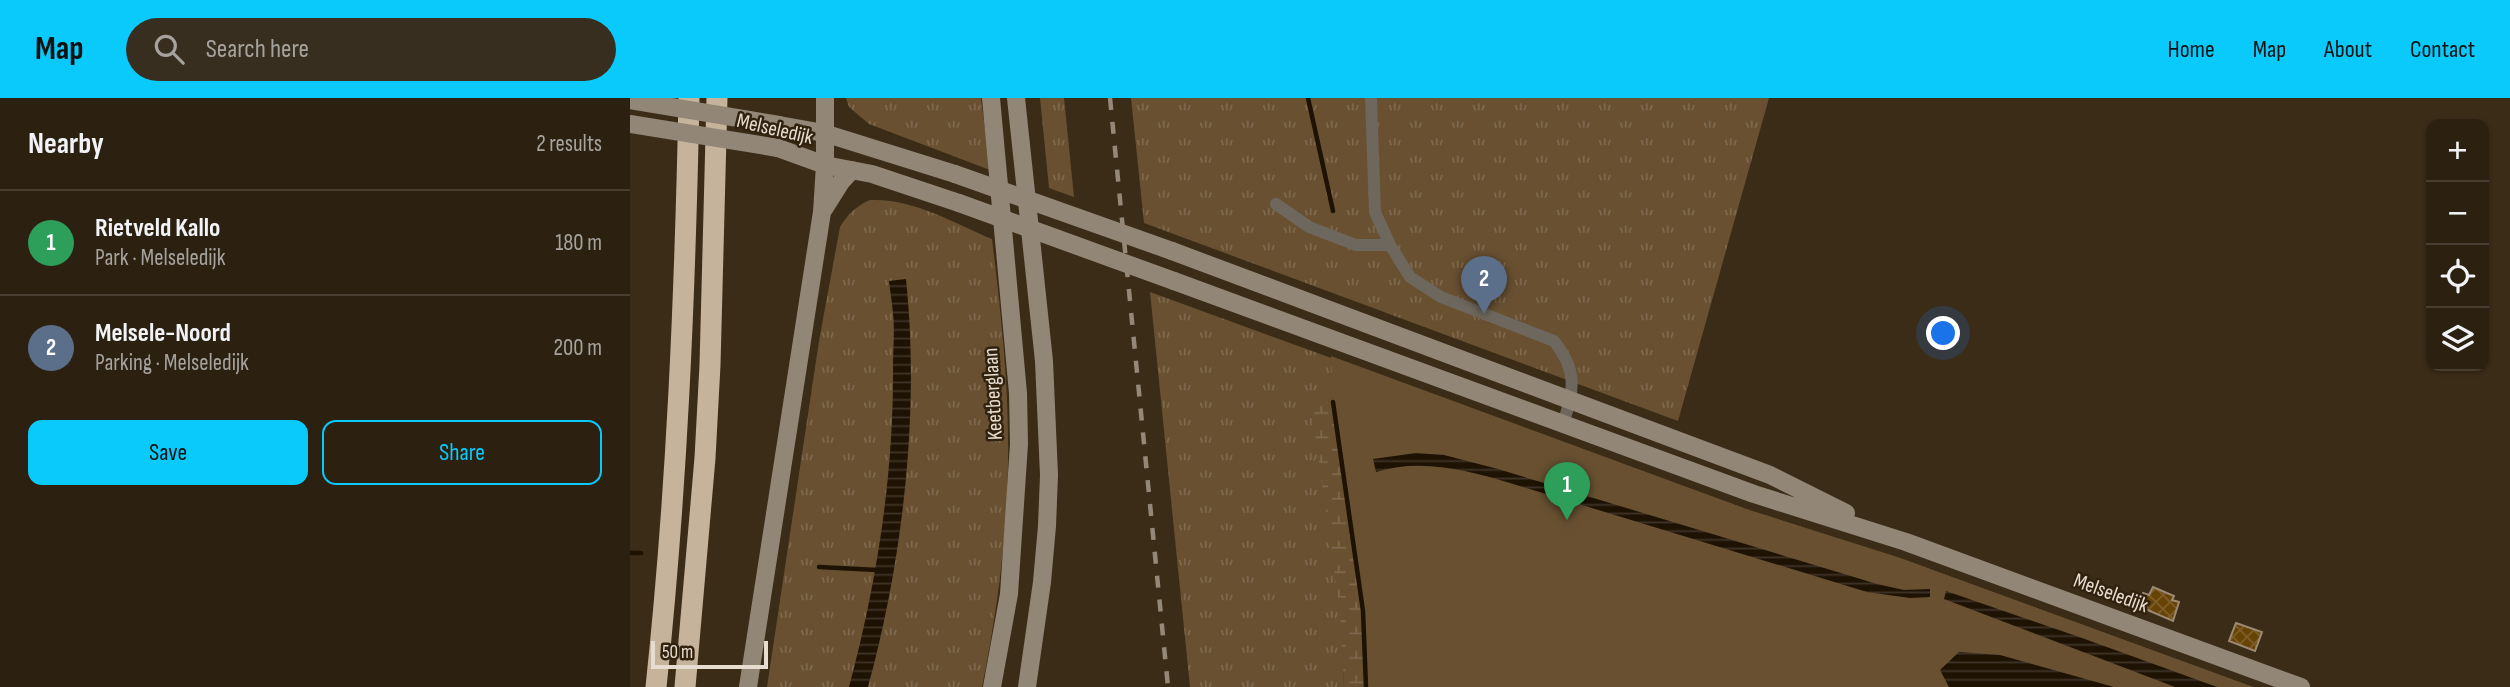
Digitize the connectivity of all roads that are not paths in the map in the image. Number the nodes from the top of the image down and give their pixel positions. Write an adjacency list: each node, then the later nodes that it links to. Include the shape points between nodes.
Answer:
1 (689, 98): 19 (highway, via 680,391)
2 (717, 98): 20 (highway, via 709,379)
3 (825, 98): 9 (main road)
4 (991, 98): 22 (main road, Keetberglaan, via 1019,444 1009,594)
5 (1016, 98): 23 (main road, via 1044,361 1049,475 1048,526)
6 (1371, 98): 15 (street, via 1375,212)
7 (630, 100): 9 (main road, Melseledijk, bridge)
8 (630, 124): 10 (main road, Melseledijk, bridge)
9 (824, 133): 10 (main road, via 810,145); 11 (main road); 16 (main road, Melseledijk, bridge, via 1172,251)
10 (778, 148): 11 (main road, Melseledijk)
11 (825, 165): 12 (main road, Melseledijk); 14 (main road)
12 (852, 170): 14 (main road); 17 (main road, Melseledijk, bridge, via 959,203)
13 (1276, 204): 15 (street, via 1309,227 1356,245)
14 (822, 212): 21 (main road)
15 (1390, 245): 16 (street, via 1410,277 1441,297 1554,341 1567,357)
16 (1571, 399): 17 (street); 18 (main road, Melseledijk, via 1770,475)
17 (1563, 425): 18 (main road, Melseledijk, via 1754,494)
18 (1906, 542): 24 (main road, Melseledijk)
19 (656, 687)
20 (685, 687)
21 (748, 687)
22 (992, 687)
23 (1027, 687)
24 (2301, 687)

